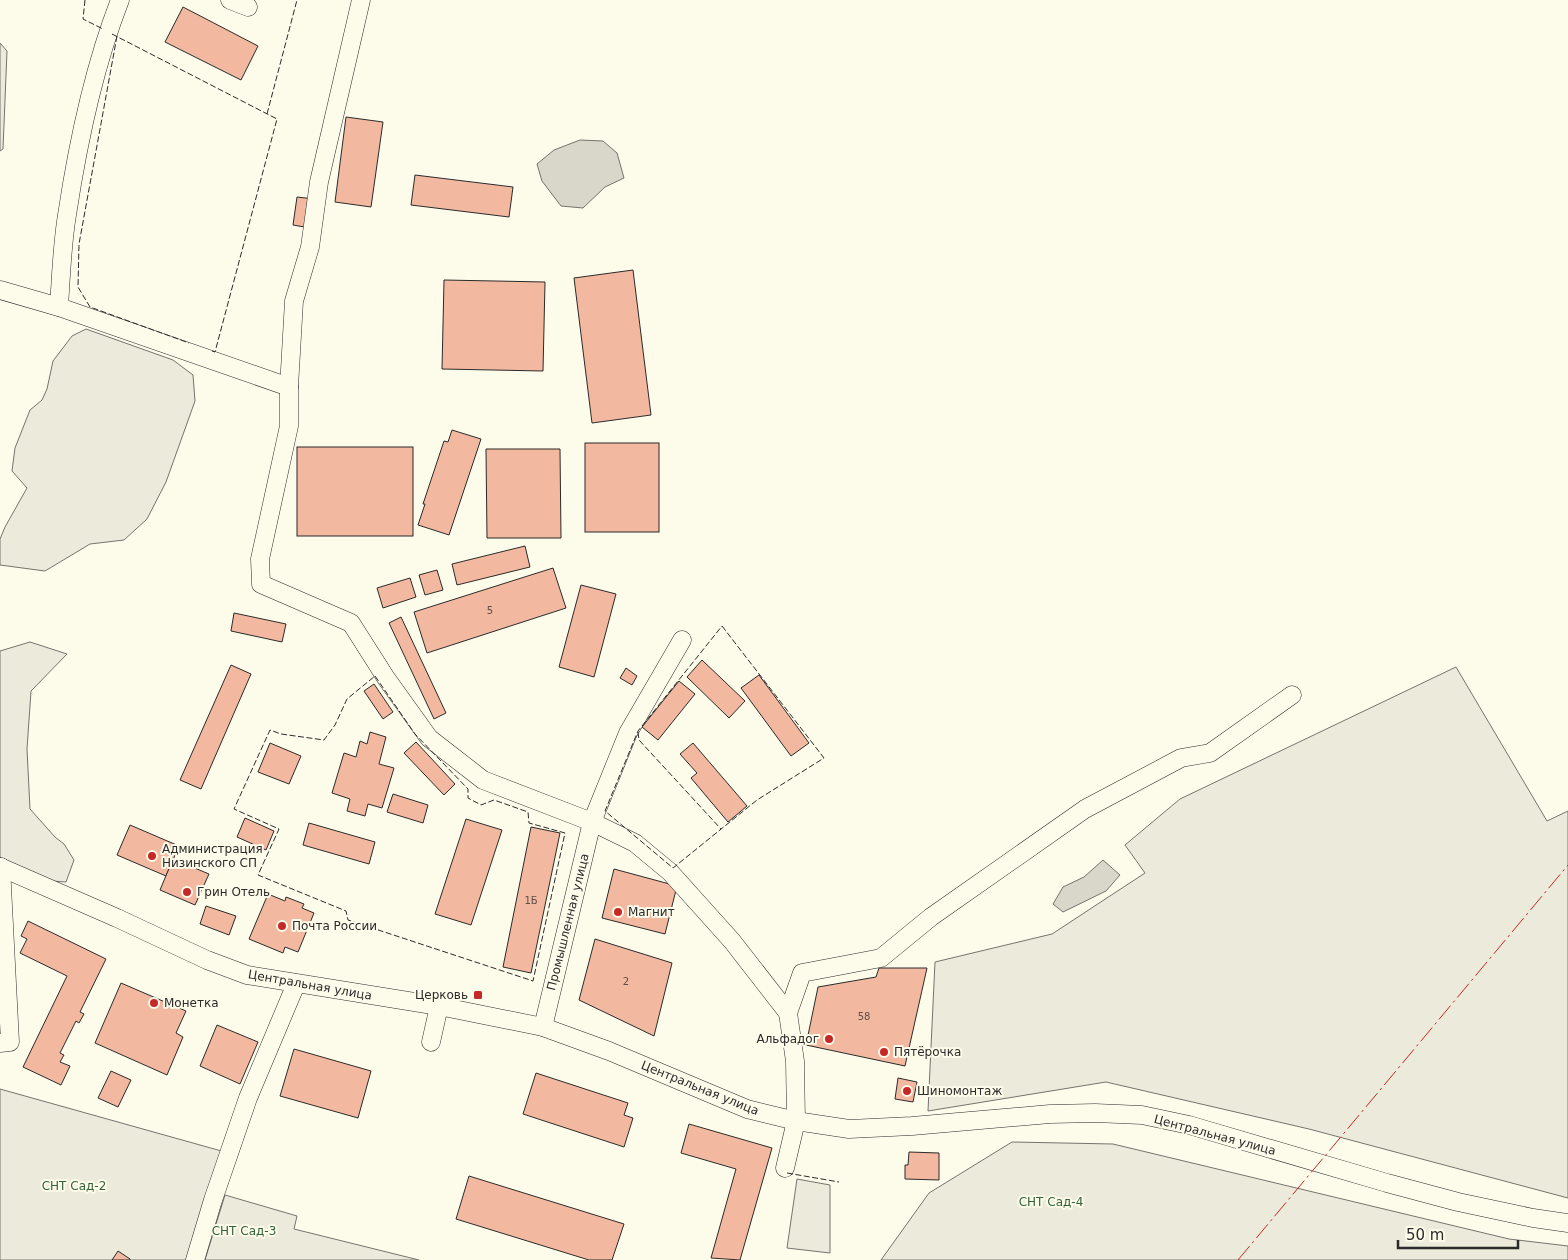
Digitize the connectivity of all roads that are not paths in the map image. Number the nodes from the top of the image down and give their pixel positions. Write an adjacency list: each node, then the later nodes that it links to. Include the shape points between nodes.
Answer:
1 (120, 0): 6 (street, via 86,111 67,217)
2 (230, 0): 4 (street)
3 (361, 0): 7 (street, via 319,182 310,247 294,301)
4 (248, 7)
5 (0, 290): 6 (street)
6 (59, 307): 7 (street)
7 (289, 387): 10 (street, via 289,426 260,559 261,584 351,623 428,738 483,780)
8 (682, 640): 10 (street, Промышленная улица, via 628,733)
9 (1292, 695): 14 (street, via 1210,753 1181,758 1085,809 931,918 881,958 802,972)
10 (593, 820): 14 (street, via 635,843 670,872 732,941); 15 (street, Промышленная улица)
11 (0, 867): 12 (street, Центральная улица, via 207,960 247,975); 17 (street, via 10,1042)
12 (296, 984): 13 (street, Центральная улица); 21 (street, via 248,1098)
13 (439, 1006): 15 (street, Центральная улица); 16 (street)
14 (788, 1012): 18 (street, via 795,1061)
15 (543, 1027): 18 (street, Центральная улица, via 747,1109)
16 (431, 1042)
17 (0, 1043)
18 (796, 1121): 19 (street); 20 (street, Центральная улица, via 849,1128 1050,1114 1142,1115 1190,1125 1458,1202)
19 (785, 1168)
20 (1568, 1223)
21 (195, 1260)

